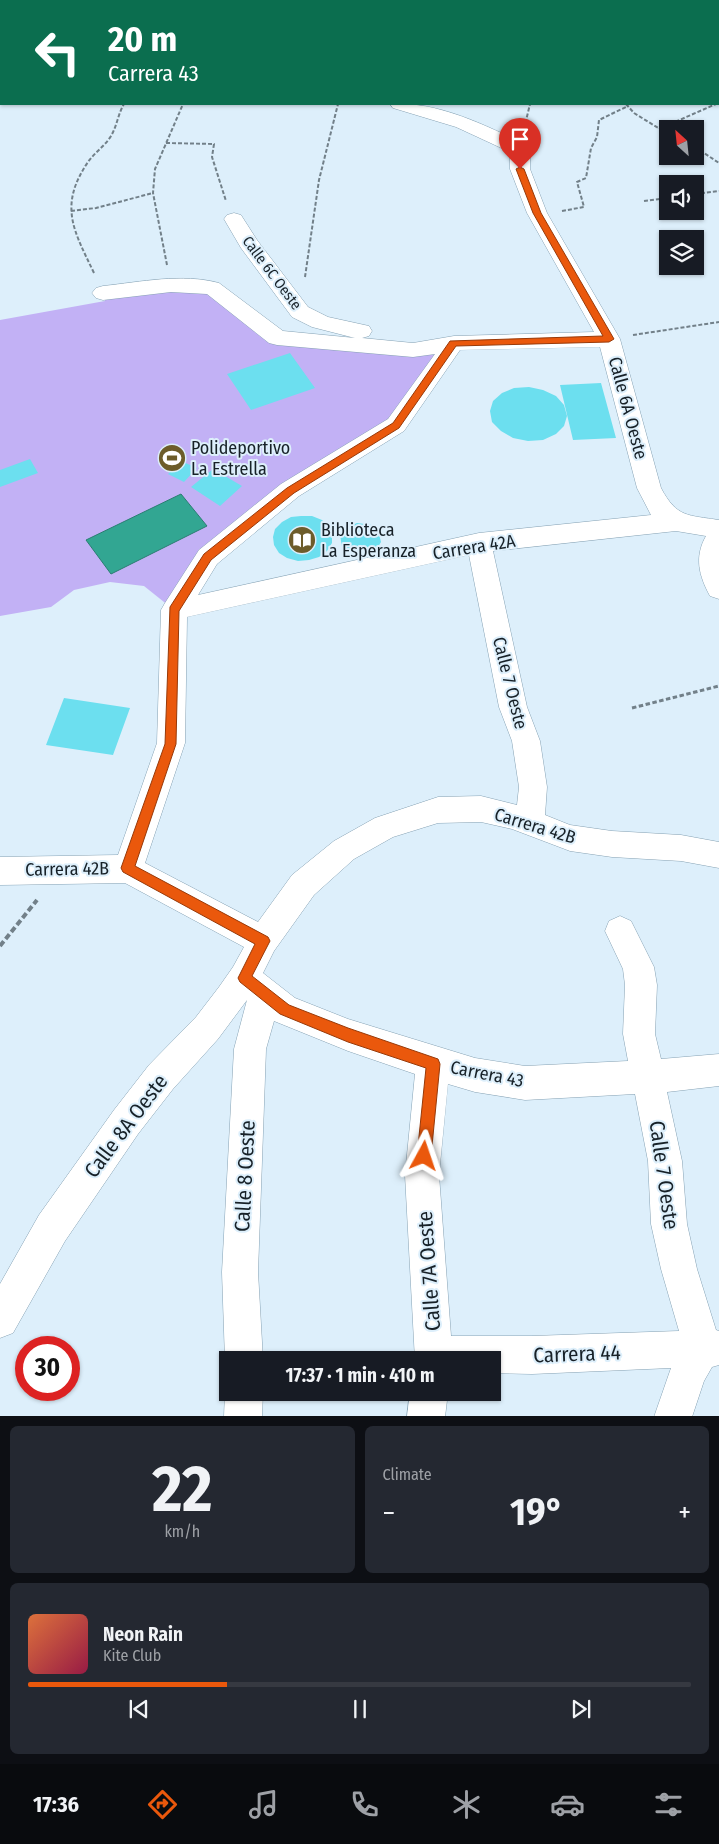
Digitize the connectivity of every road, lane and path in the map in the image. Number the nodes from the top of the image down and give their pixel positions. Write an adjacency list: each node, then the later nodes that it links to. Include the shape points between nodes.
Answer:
1 (123, 105): 17 (path, via 111,136 89,160)
2 (183, 105): 9 (path)
3 (338, 105): 22 (path, via 319,180)
4 (403, 105): 18 (street, Calle 6A Oeste, via 462,122 520,149 520,169)
5 (627, 105): 8 (path); 18 (path, via 599,120 586,178 577,182 584,207)
6 (713, 105): 7 (path)
7 (679, 120)
8 (659, 129)
9 (166, 143): 13 (path, via 155,169); 19 (path, Calle 6C Oeste, via 214,144 212,157)
10 (704, 153): 11 (path)
11 (719, 163)
12 (719, 191): 14 (path)
13 (153, 193): 17 (path, via 96,208); 20 (path)
14 (704, 193)
15 (659, 199): 16 (path)
16 (644, 201)
17 (70, 211): 21 (path, via 71,222)
18 (537, 213): 24 (street, Calle 6A Oeste)
19 (234, 219): 22 (street, Calle 6C Oeste)
20 (171, 285): 21 (street); 25 (street, via 212,288 277,338 413,350)
21 (103, 293)
22 (300, 312): 25 (street, Calle 6C Oeste, via 344,329)
23 (719, 322): 24 (path)
24 (609, 339): 25 (street); 26 (street, Calle 6A Oeste, via 649,488 660,509)
25 (454, 343): 31 (street, via 396,425 290,490 208,557)
26 (676, 522): 27 (street, Carrera 42A); 29 (street, Carrera 42A)
27 (719, 530)
28 (719, 537): 30 (street, via 710,550 712,571)
29 (479, 543): 31 (street, Carrera 42A); 34 (street, Calle 7 Oeste, via 513,707 526,741 533,787)
30 (719, 589)
31 (174, 610): 36 (street, via 170,744)
32 (719, 686): 33 (path)
33 (632, 708)
34 (530, 823): 35 (street, Carrera 42B, via 570,838 681,848); 40 (street, Carrera 42B, via 481,810 438,810 385,828 344,850 303,884)
35 (719, 855)
36 (128, 868): 37 (street, Carrera 42B); 40 (street, Carrera 42B)
37 (62, 869): 38 (street, Carrera 42B); 41 (path)
38 (0, 871)
39 (620, 931): 45 (street, Calle 7 Oeste, via 638,966 641,986 639,1034)
40 (263, 941): 42 (street, Calle 8A Oeste)
41 (0, 946)
42 (255, 986): 43 (street, Carrera 43, via 284,1010); 46 (street, Calle 8A Oeste, via 207,1028 161,1077 115,1137 52,1228); 48 (street, Calle 8 Oeste, via 240,1272)
43 (433, 1064): 45 (street, Carrera 43, via 525,1083); 49 (street, Calle 7A Oeste, via 422,1175)
44 (719, 1070): 45 (street, Carrera 43)
45 (649, 1077): 47 (street, Calle 7 Oeste, via 666,1161 669,1224 679,1269 696,1324)
46 (0, 1320)
47 (710, 1349): 50 (street, Carrera 44); 55 (street, via 688,1372)
48 (244, 1351)
49 (434, 1351)
50 (501, 1356)
51 (244, 1401): 53 (street)
52 (428, 1401): 54 (street)
53 (244, 1416)
54 (426, 1416)
55 (673, 1416)

